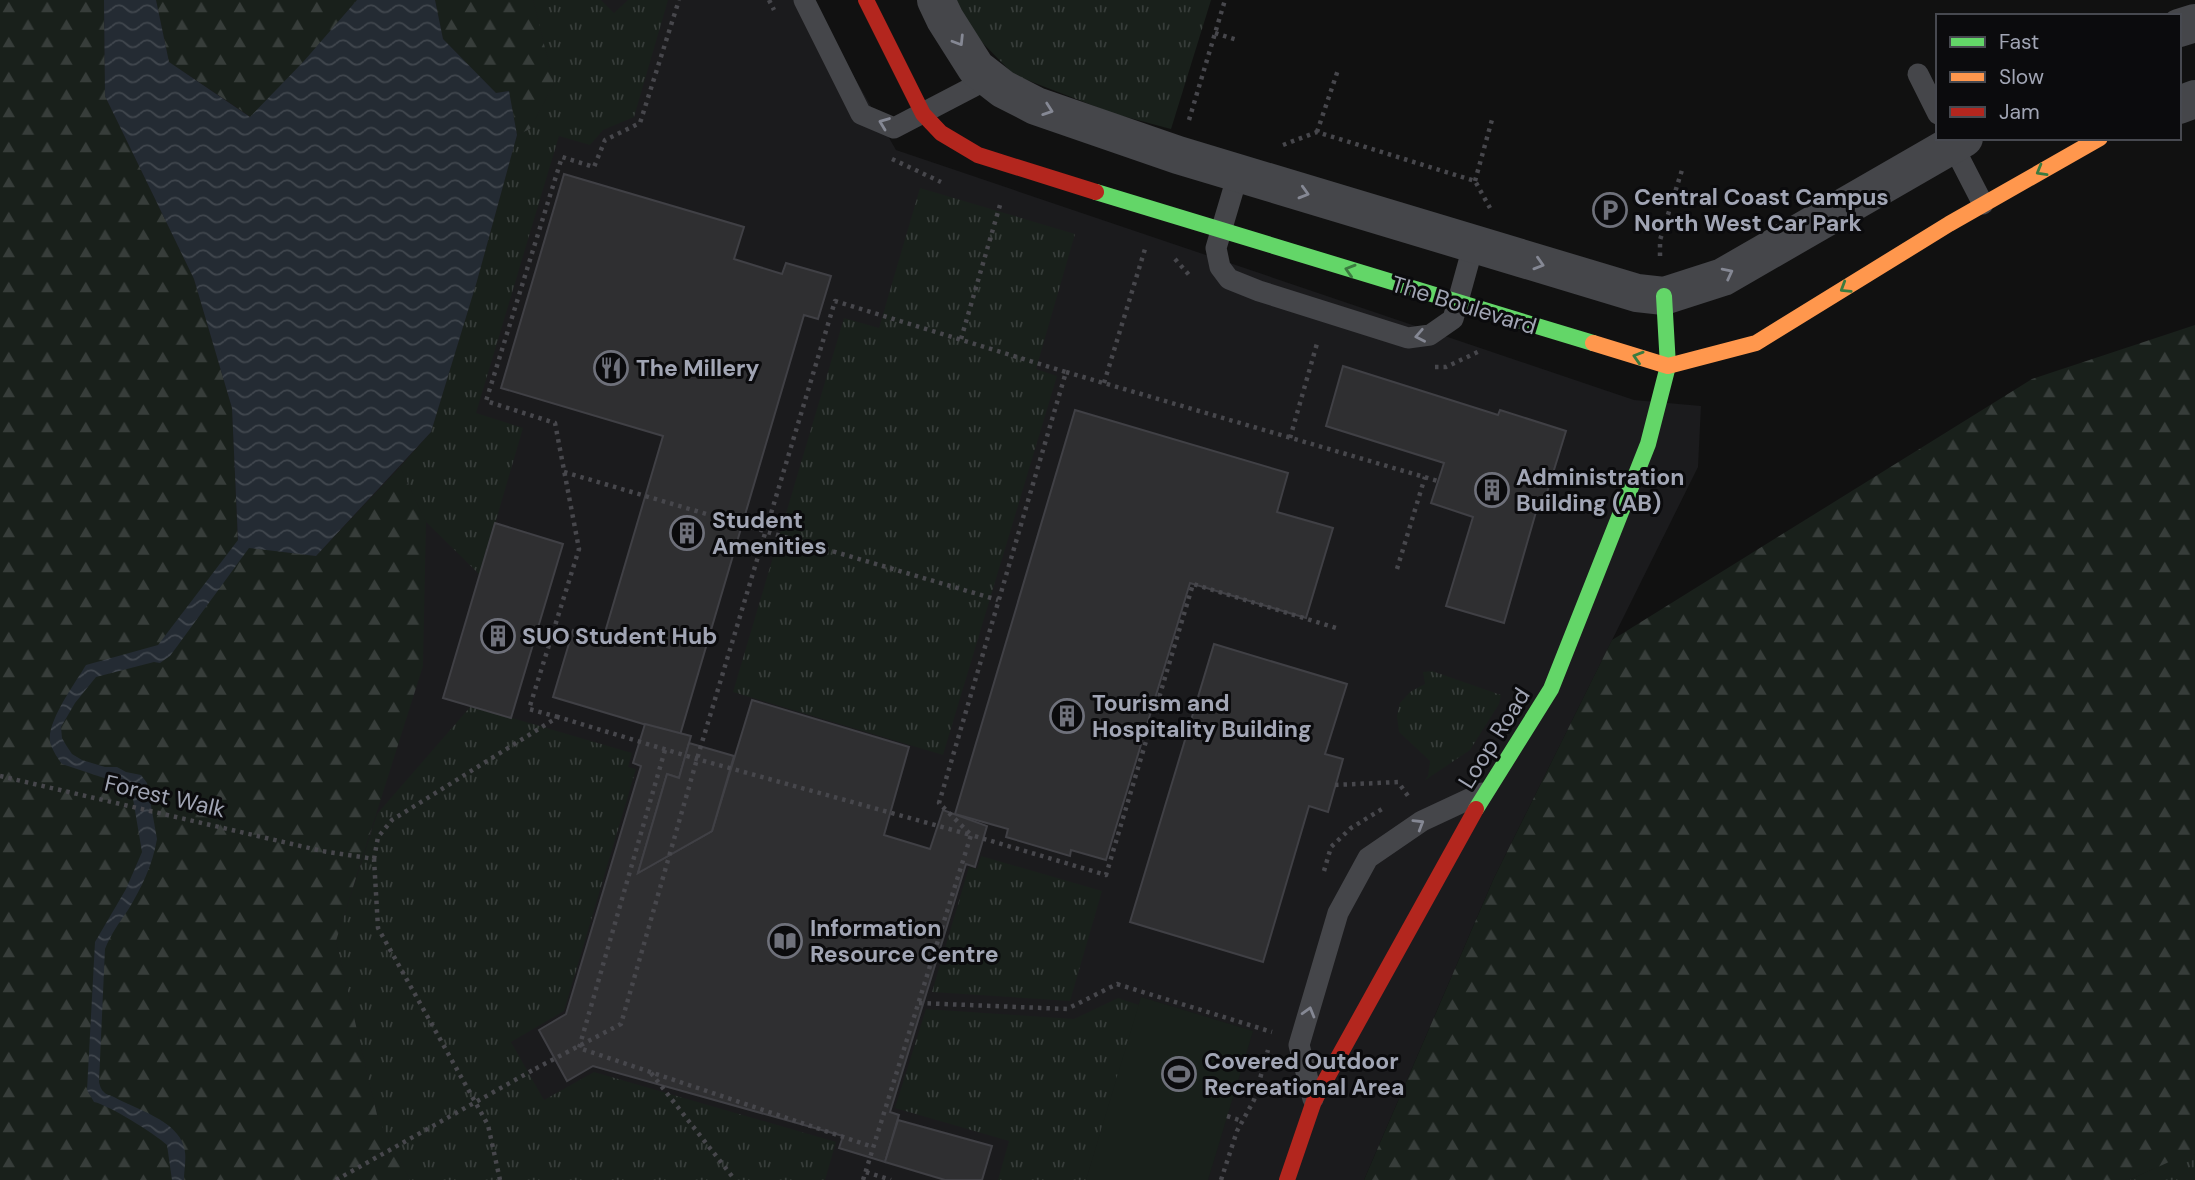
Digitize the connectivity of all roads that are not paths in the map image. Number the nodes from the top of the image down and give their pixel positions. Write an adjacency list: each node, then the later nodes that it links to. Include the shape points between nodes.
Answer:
1 (804, 0): 7 (lane, one-way to 1, via 894,128 861,114)
2 (866, 0): 7 (street, The Boulevard)
3 (936, 0): 5 (street, one-way to 5, via 976,68)
4 (1918, 74): 6 (lane)
5 (988, 79): 7 (lane); 11 (street, one-way to 11, via 1036,106)
6 (1936, 107)
7 (923, 114): 14 (street, The Boulevard, via 941,133 978,155)
8 (1941, 140): 15 (street, one-way to 8, via 1723,277)
9 (1954, 140): 12 (lane)
10 (2096, 140): 12 (street, one-way to 12)
11 (1238, 174): 13 (street, one-way to 13); 14 (lane)
12 (1983, 204): 17 (street, one-way to 17, via 1756,343)
13 (1483, 227): 15 (street, one-way to 15, via 1600,283); 16 (lane)
14 (1221, 231): 16 (street, The Boulevard, one-way to 14); 16 (lane, one-way to 14, via 1453,319 1430,335 1408,338 1229,279 1220,267 1216,248)
15 (1664, 296): 17 (street, Loop Road)
16 (1457, 303): 17 (street, The Boulevard, one-way to 16)
17 (1668, 366): 18 (street, Loop Road, via 1648,444 1551,689)
18 (1487, 790): 19 (street, Loop Road); 19 (lane, one-way to 18, via 1299,1045 1338,913 1368,858 1422,821)
19 (1314, 1101): 20 (street, Loop Road)
20 (1287, 1180)

